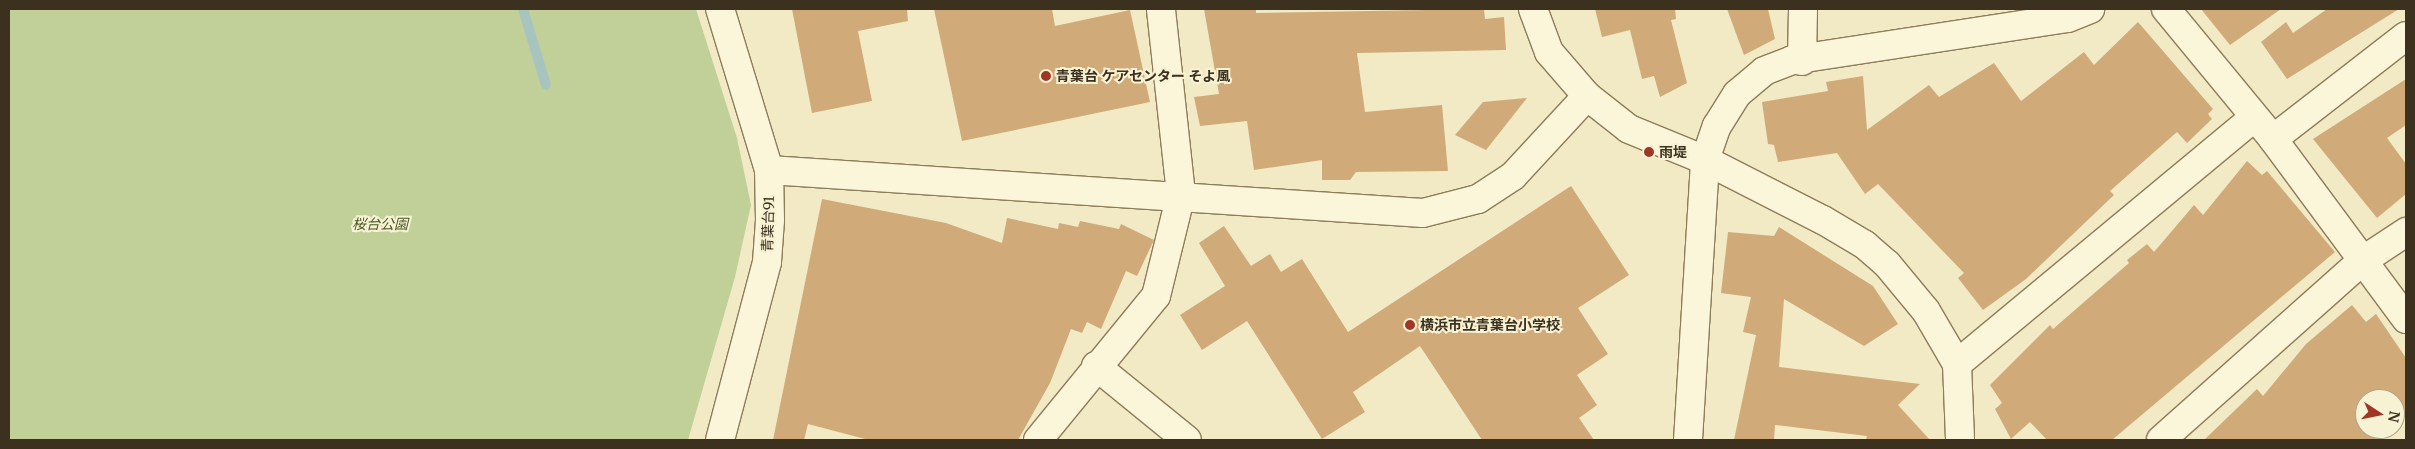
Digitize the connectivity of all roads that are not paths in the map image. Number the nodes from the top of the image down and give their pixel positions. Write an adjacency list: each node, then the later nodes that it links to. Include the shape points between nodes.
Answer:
1 (720, 9): 13 (street, 青葉台91)
2 (1161, 9): 14 (street)
3 (1533, 9): 9 (street, via 1550,52)
4 (1804, 9): 8 (street)
5 (2090, 9): 8 (street, via 2068,18)
6 (2166, 9): 10 (street)
7 (2406, 36): 11 (street)
8 (1802, 61): 12 (street, via 1792,60 1764,71 1737,94 1717,126)
9 (1587, 96): 12 (street, via 1629,129); 14 (street, via 1513,176 1478,199 1432,210)
10 (2252, 119): 11 (street); 18 (street)
11 (2273, 139): 16 (street)
12 (1705, 160): 18 (street, via 1865,245 1926,311); 23 (street)
13 (769, 170): 14 (street); 20 (street, 青葉台91, via 767,262)
14 (1181, 194): 19 (street, via 1156,296)
15 (2406, 232): 16 (street)
16 (2362, 261): 17 (street); 25 (street)
17 (2406, 319)
18 (1958, 364): 24 (street)
19 (1096, 366): 21 (street); 22 (street)
20 (720, 440)
21 (1038, 440)
22 (1187, 440)
23 (1688, 440)
24 (1960, 440)
25 (2161, 440)

